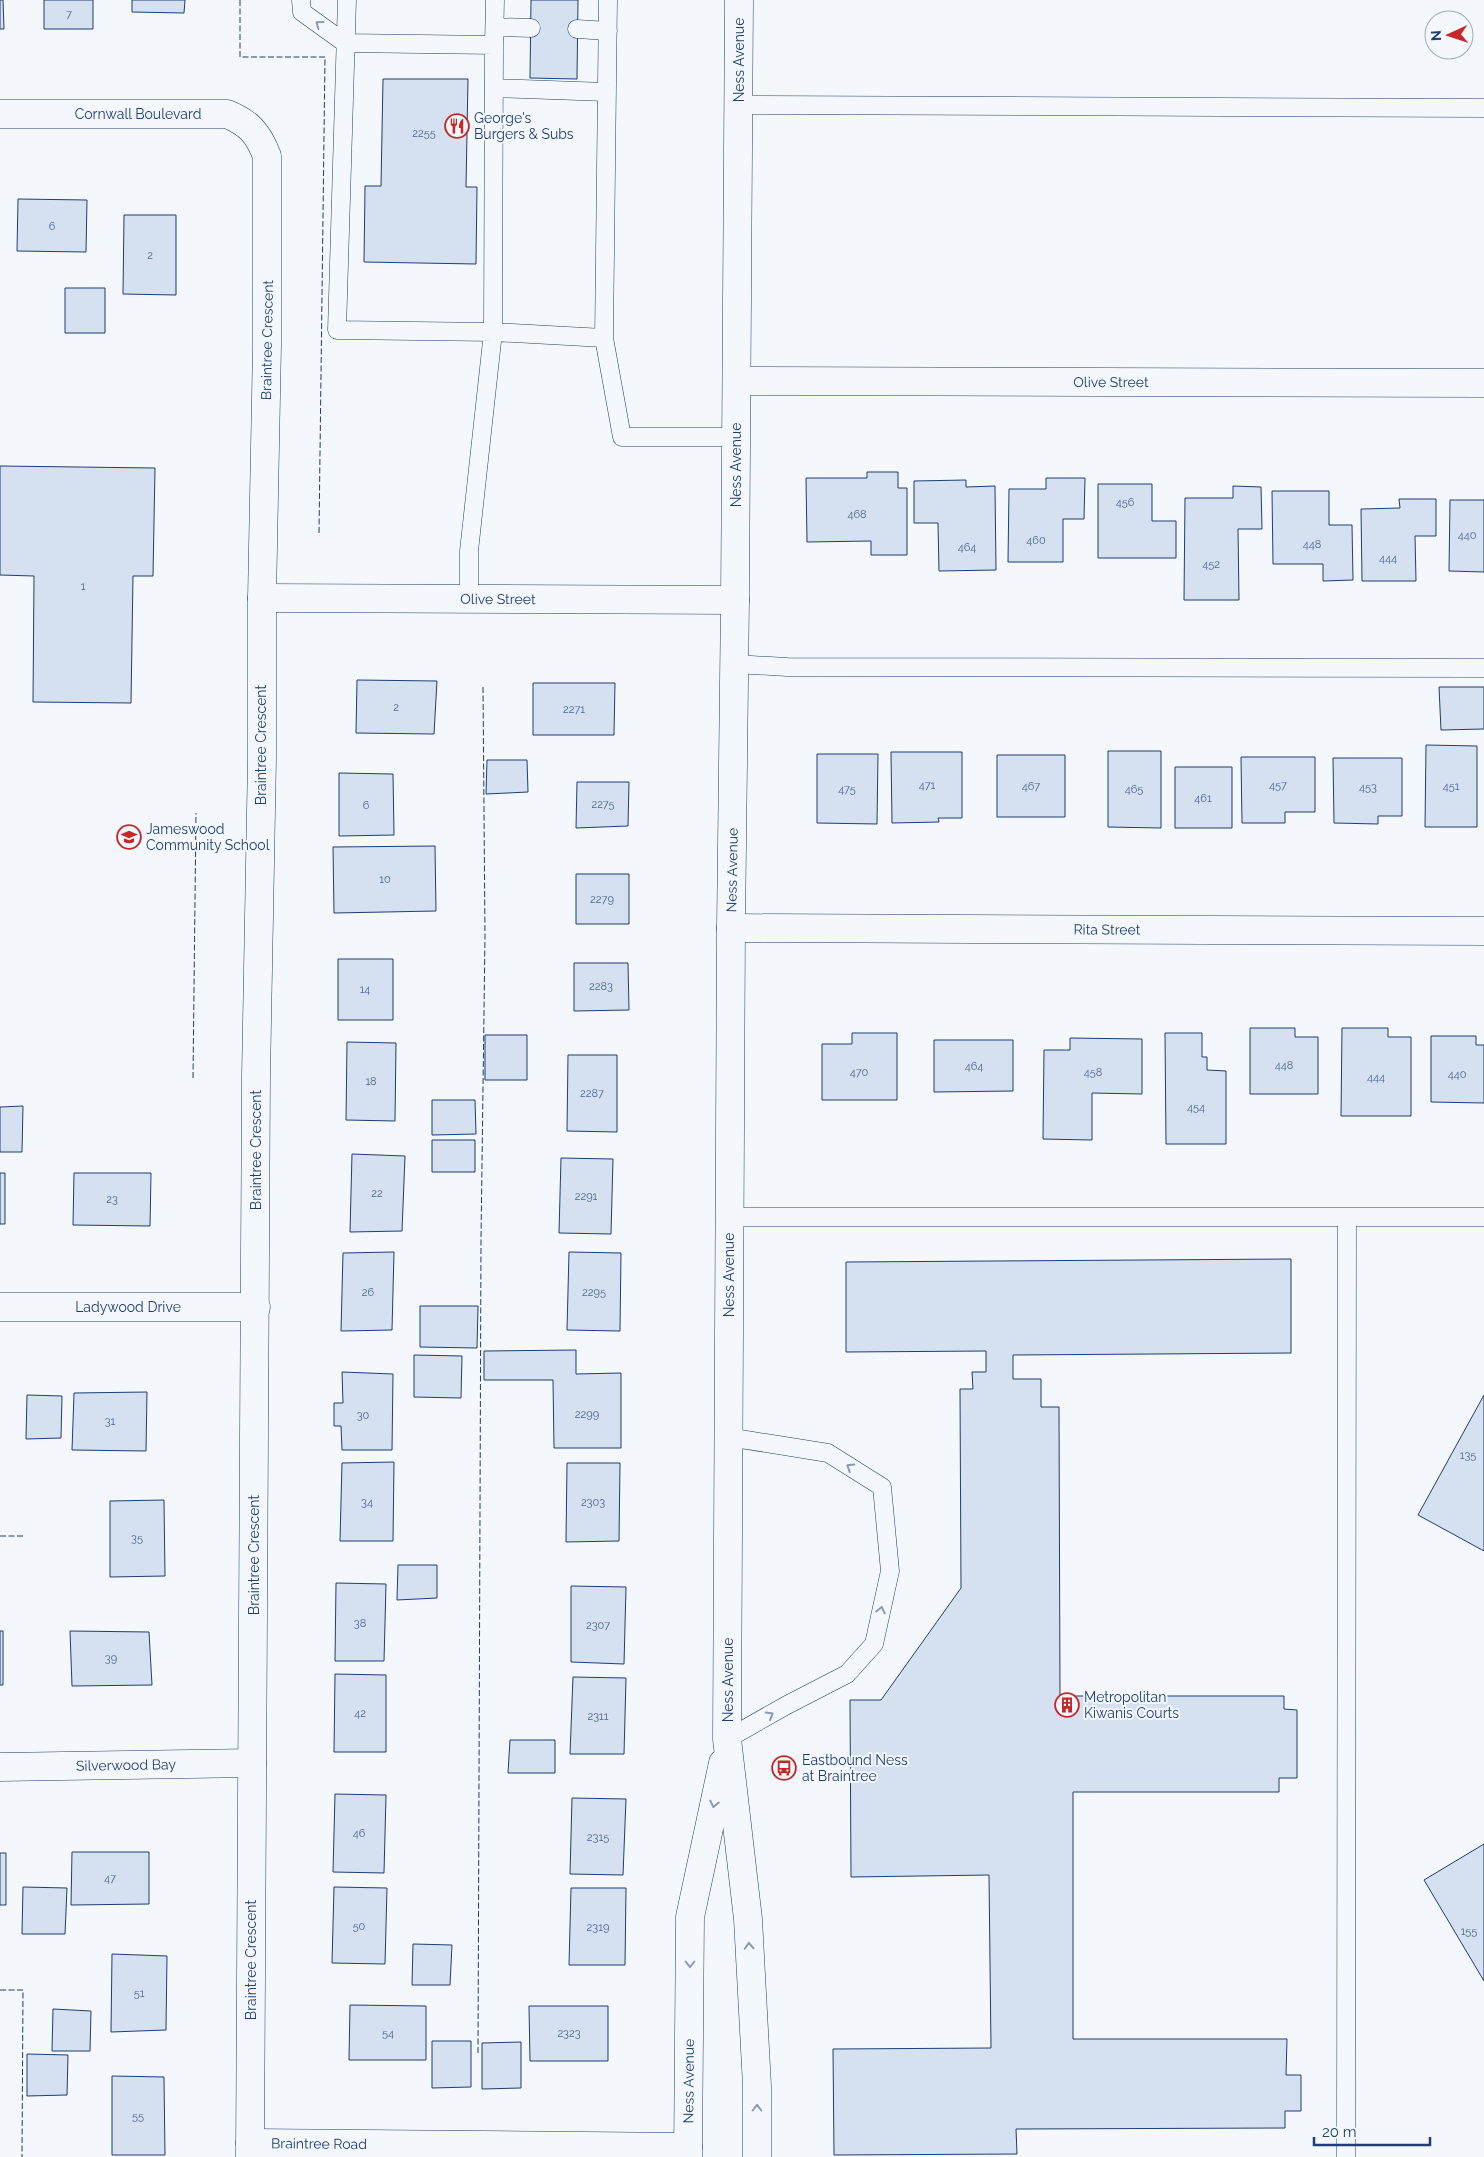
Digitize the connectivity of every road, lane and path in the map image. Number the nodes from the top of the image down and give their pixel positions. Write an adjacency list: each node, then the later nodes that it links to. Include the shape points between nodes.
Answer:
1 (301, 0): 10 (lane, one-way to 1, via 302,12)
2 (347, 0): 10 (lane)
3 (495, 0): 6 (lane)
4 (608, 0): 9 (lane)
5 (740, 0): 14 (street, Ness Avenue)
6 (495, 27): 7 (lane); 11 (lane)
7 (531, 28)
8 (577, 29): 9 (lane)
9 (608, 31): 13 (lane)
10 (345, 43): 11 (lane); 18 (lane, via 337,330)
11 (494, 45): 12 (lane)
12 (494, 88): 13 (lane); 18 (lane)
13 (607, 92): 19 (lane)
14 (739, 105): 15 (lane); 20 (street, Ness Avenue)
15 (1484, 108)
16 (0, 114): 17 (street, Cornwall Boulevard, via 226,114 242,121 255,132)
17 (262, 144): 23 (street, Braintree Crescent, via 267,156 268,179)
18 (493, 332): 19 (lane); 24 (lane, via 469,551)
19 (604, 338): 22 (lane, via 622,437)
20 (737, 381): 21 (street, Olive Street); 22 (street, Ness Avenue)
21 (1484, 383)
22 (737, 437): 25 (street, Ness Avenue)
23 (262, 598): 24 (street, Olive Street); 34 (street, Braintree Crescent)
24 (469, 598): 25 (street, Olive Street)
25 (735, 600): 26 (street, Ness Avenue)
26 (734, 664): 27 (lane, via 806,667); 28 (street, Ness Avenue)
27 (1484, 668)
28 (731, 928): 29 (street, Rita Street); 30 (street, Ness Avenue)
29 (1484, 931)
30 (729, 1217): 31 (lane); 35 (street, Ness Avenue)
31 (1347, 1217): 32 (lane); 42 (lane)
32 (1484, 1217)
33 (0, 1306): 34 (street, Ladywood Drive)
34 (256, 1307): 37 (street, Braintree Crescent)
35 (728, 1436): 36 (street, Ness Avenue); 36 (lane, one-way to 35, via 847,1674 874,1644 890,1571 882,1487 828,1453)
36 (728, 1739): 40 (street, Ness Avenue, one-way to 40, via 690,1918); 41 (street, Ness Avenue, one-way to 36, via 757,2086 748,1919)
37 (252, 1763): 38 (street, Silverwood Bay); 39 (street, Braintree Crescent)
38 (0, 1767)
39 (250, 2150): 40 (street, Braintree Road)
40 (688, 2152)
41 (757, 2157)
42 (1346, 2157)

